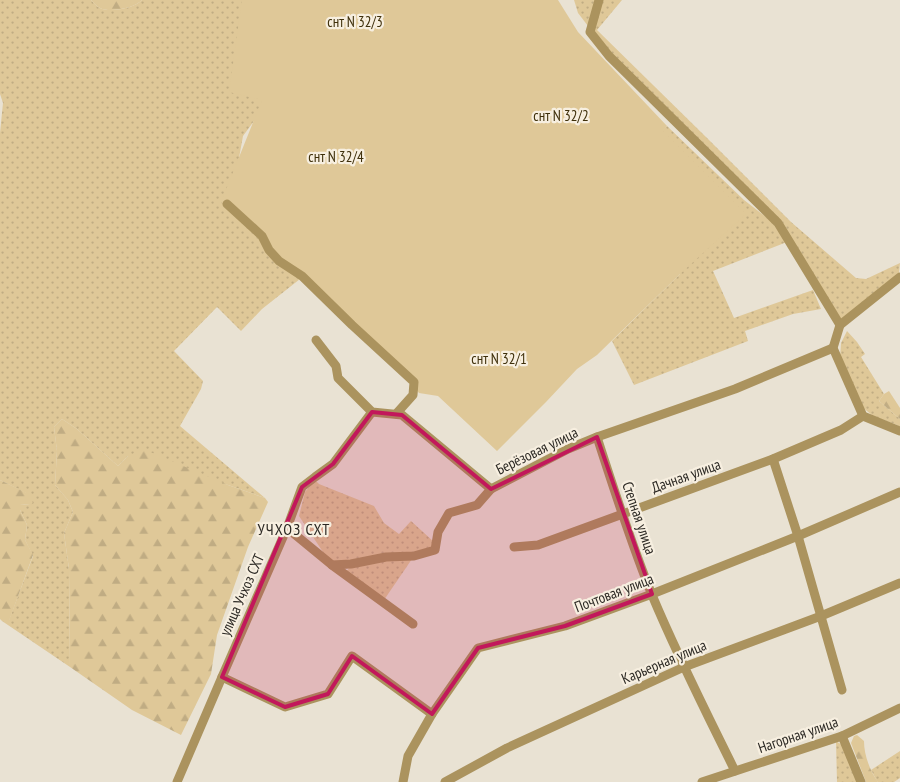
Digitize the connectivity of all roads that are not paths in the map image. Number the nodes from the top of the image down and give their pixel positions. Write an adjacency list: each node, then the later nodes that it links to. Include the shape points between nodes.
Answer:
1 (598, 0): 4 (street, via 590,32 610,56 778,223)
2 (227, 204): 8 (street, via 262,236 279,261 302,276 414,382 413,395)
3 (900, 277): 4 (street)
4 (840, 325): 6 (street)
5 (316, 340): 7 (street, via 336,366 338,378)
6 (833, 348): 9 (street); 11 (street, Берёзовая улица, via 735,389)
7 (372, 412): 8 (street); 16 (street, улица Учхоз СХТ, via 333,464 302,487)
8 (396, 414): 13 (street, via 402,415)
9 (863, 416): 10 (street); 12 (street, Дачная улица, via 841,430)
10 (900, 431)
11 (597, 437): 13 (street, Берёзовая улица); 15 (street, Степная улица)
12 (772, 459): 15 (street, Дачная улица); 17 (street)
13 (492, 489): 19 (street, Берёзовая улица, via 477,505 448,513 438,532 435,550 414,556)
14 (900, 492): 17 (street, Почтовая улица)
15 (622, 515): 18 (street, Дачная улица, via 538,546); 21 (street, Степная улица)
16 (287, 528): 19 (street); 25 (street, улица Учхоз СХТ)
17 (798, 536): 21 (street, Почтовая улица); 22 (street)
18 (514, 546)
19 (332, 565): 23 (street)
20 (900, 583): 22 (street, Карьерная улица)
21 (652, 594): 24 (street, Степная улица); 28 (street, Почтовая улица, via 565,626 478,648)
22 (821, 616): 24 (street, Карьерная улица); 26 (street)
23 (413, 624)
24 (684, 667): 30 (street, Степная улица); 33 (street, Карьерная улица, via 507,748)
25 (222, 677): 28 (street, via 285,707 328,694 352,656); 31 (street, улица Учхоз СХТ)
26 (842, 690)
27 (900, 708): 29 (street, Нагорная улица)
28 (432, 714): 32 (street, Почтовая улица, via 408,756)
29 (842, 736): 30 (street, Нагорная улица); 35 (street)
30 (735, 771): 34 (street, Нагорная улица)
31 (177, 782)
32 (403, 782)
33 (445, 782)
34 (702, 782)
35 (861, 782)

